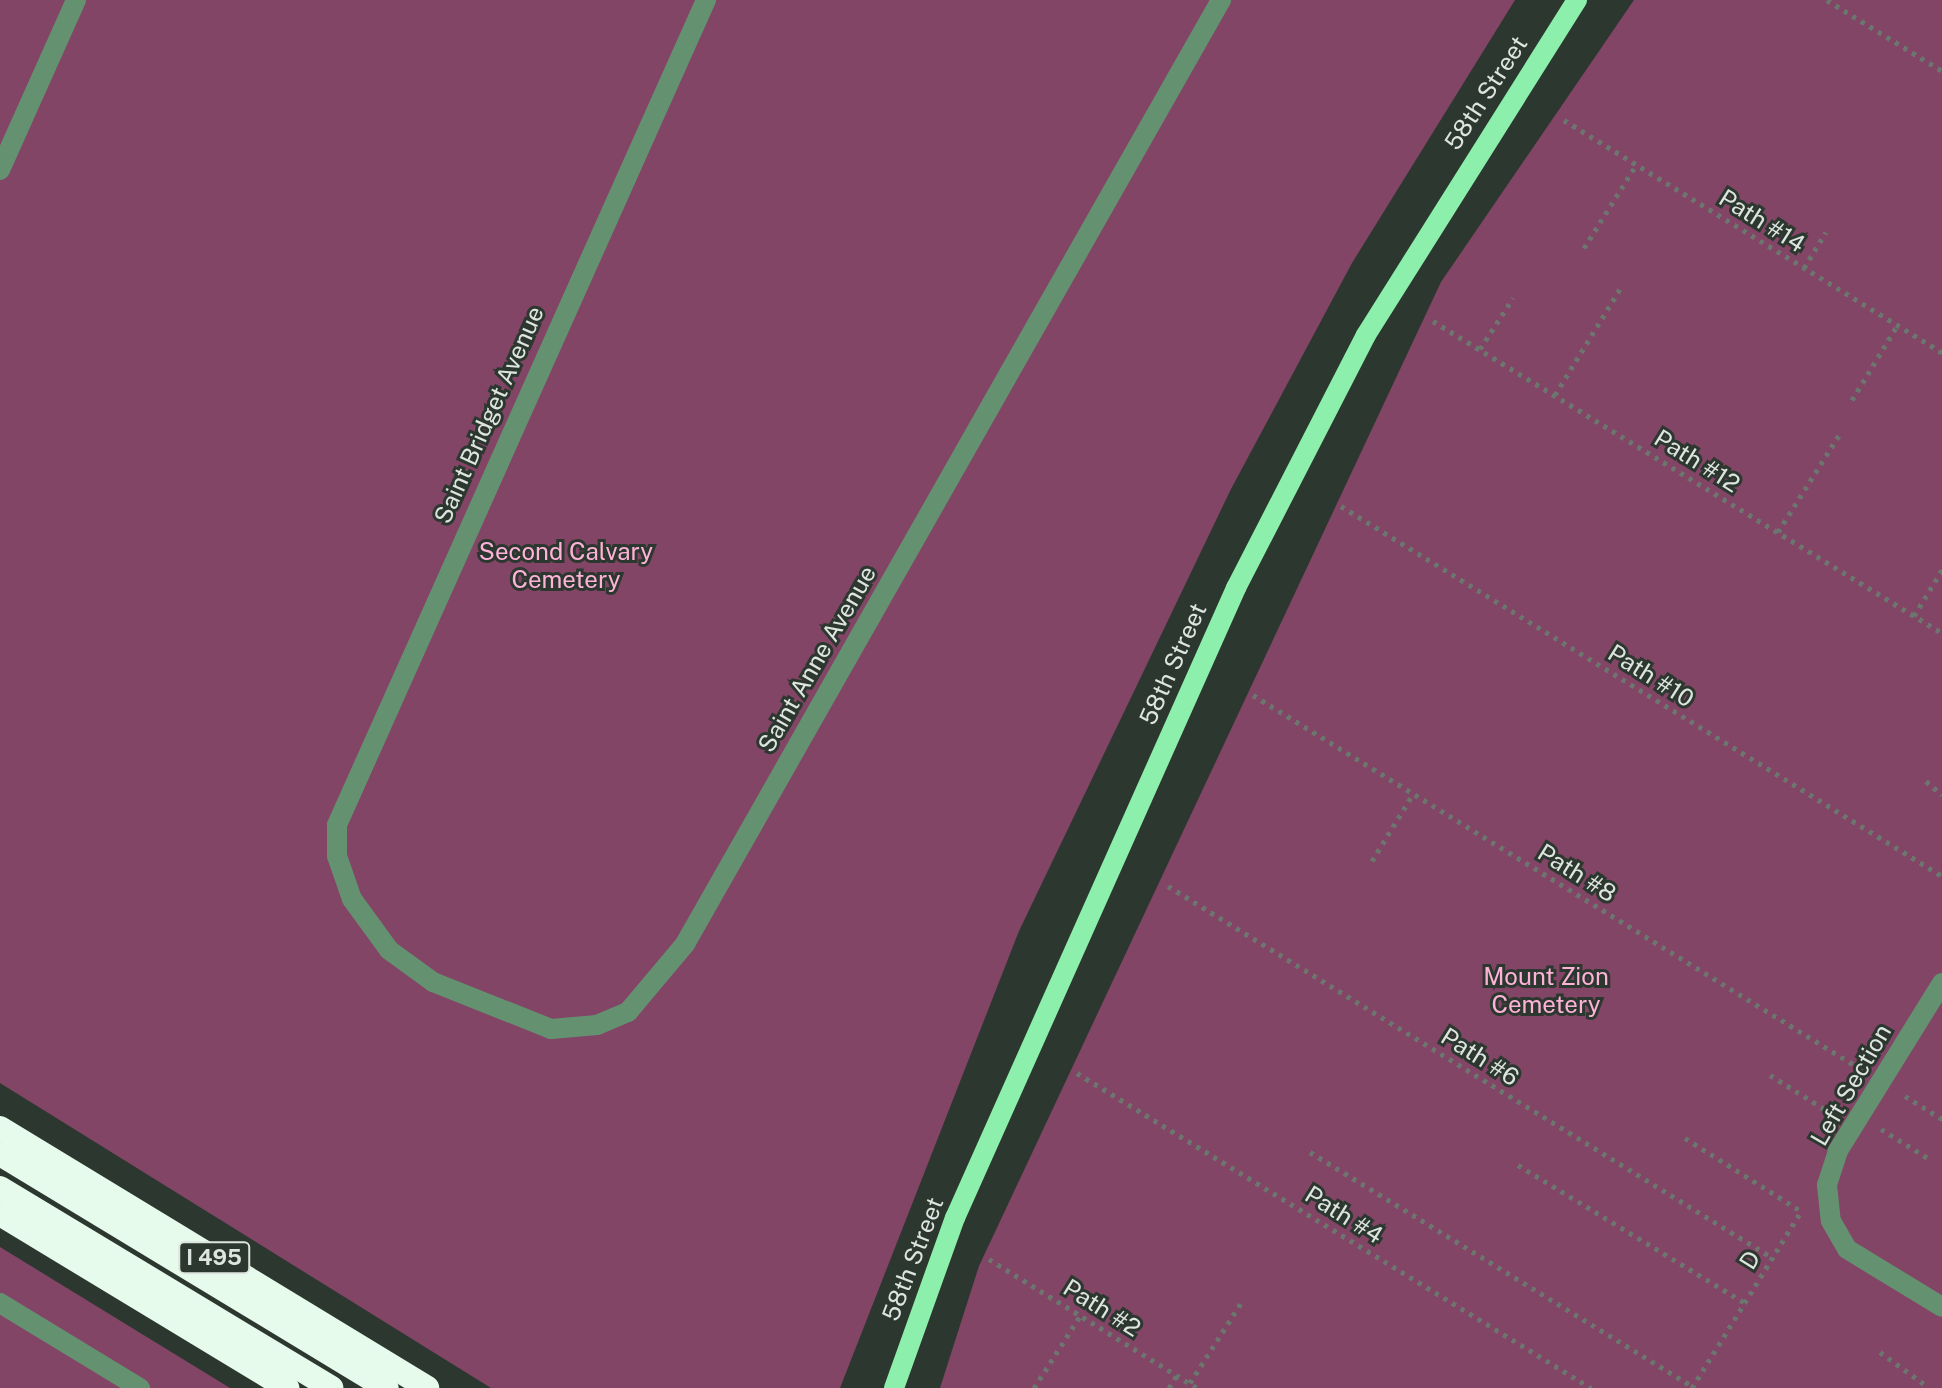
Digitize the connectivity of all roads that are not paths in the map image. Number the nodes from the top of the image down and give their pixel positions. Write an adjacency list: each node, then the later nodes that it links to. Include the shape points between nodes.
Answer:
1 (76, 0): 5 (lane)
2 (706, 0): 6 (lane, Saint Bridget Avenue, via 344,800)
3 (1221, 0): 6 (lane, Saint Anne Avenue, via 685,944 643,1001 597,1025 551,1029 433,982 373,932)
4 (1577, 0): 19 (main road, 58th Street, via 1366,335 1243,574 955,1218)
5 (0, 170)
6 (337, 856)
7 (1942, 983): 13 (lane, Left Section, via 1857,1121 1827,1185 1831,1221 1847,1249)
8 (0, 1128): 18 (highway, I 495)
9 (0, 1154): 17 (highway)
10 (0, 1188): 16 (highway)
11 (0, 1214): 15 (highway)
12 (0, 1303): 14 (lane)
13 (1942, 1307)
14 (140, 1388)
15 (287, 1388)
16 (331, 1388)
17 (387, 1388)
18 (427, 1388)
19 (894, 1388)

